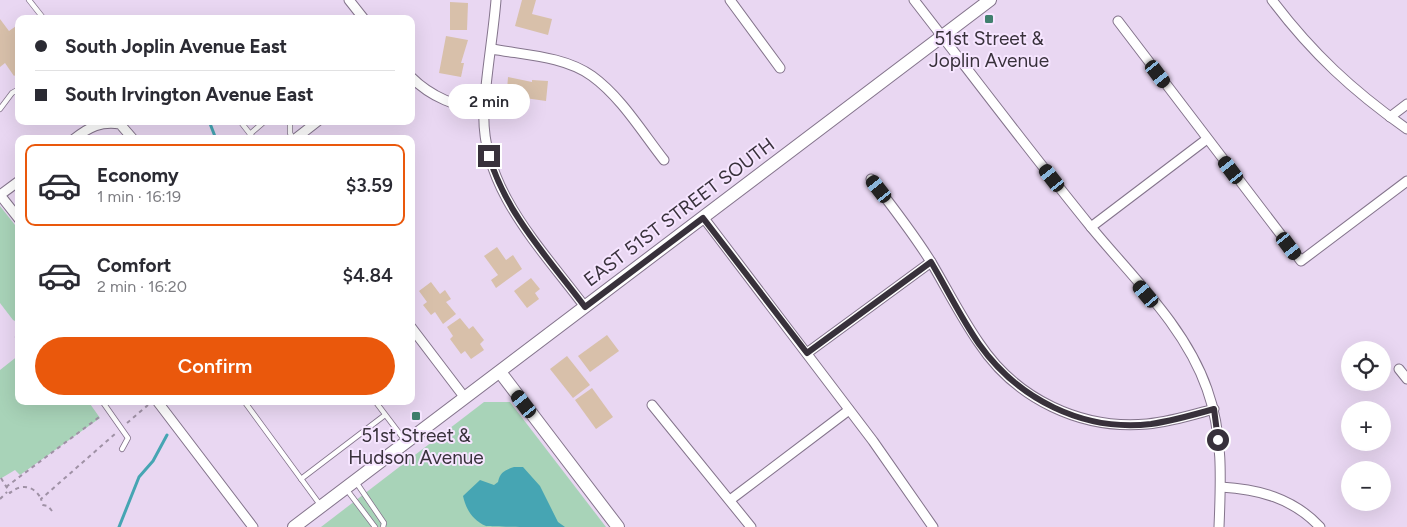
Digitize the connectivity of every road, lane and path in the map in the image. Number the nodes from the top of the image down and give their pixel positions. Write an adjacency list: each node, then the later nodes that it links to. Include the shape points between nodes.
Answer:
1 (29, 0): 8 (lane)
2 (350, 0): 9 (street)
3 (496, 0): 12 (street)
4 (730, 0): 13 (street)
5 (914, 0): 11 (street)
6 (990, 0): 11 (main road, EAST 51ST STREET SOUTH)
7 (1272, 0): 19 (street, via 1324,62)
8 (41, 15)
9 (361, 15)
10 (1118, 21): 30 (street)
11 (943, 36): 37 (main road, EAST 51ST STREET SOUTH); 38 (street)
12 (492, 49): 18 (street); 31 (street, via 561,62 591,76 612,95)
13 (780, 68)
14 (415, 80): 18 (street, via 433,95 457,106)
15 (15, 91): 17 (lane)
16 (1407, 104): 19 (street)
17 (0, 109)
18 (484, 111): 40 (street, via 490,159 510,206)
19 (1390, 117): 25 (street)
20 (96, 125): 27 (street)
21 (121, 125): 28 (street)
22 (243, 125): 26 (lane)
23 (260, 125): 26 (lane)
24 (313, 125): 29 (street)
25 (1407, 129)
26 (250, 134)
27 (80, 135)
28 (130, 135)
29 (299, 135)
30 (1207, 139): 33 (street, via 1301,261); 38 (street)
31 (664, 160)
32 (871, 179): 39 (street)
33 (1407, 181)
34 (15, 183): 35 (street)
35 (0, 195): 36 (street)
36 (15, 215)
37 (703, 218): 40 (main road, EAST 51ST STREET SOUTH); 42 (street)
38 (1091, 227): 53 (street, via 1181,337 1199,370)
39 (931, 262): 42 (street); 53 (street, via 979,344 996,366 1025,391 1055,409 1080,419 1120,425 1172,421)
40 (585, 307): 44 (main road, EAST 51ST STREET SOUTH)
41 (415, 332): 46 (street)
42 (807, 353): 54 (street)
43 (1399, 369): 45 (street)
44 (500, 372): 46 (main road, EAST 51ST STREET SOUTH); 75 (main road)
45 (1407, 380)
46 (465, 398): 58 (main road, EAST 51ST STREET SOUTH)
47 (652, 404): 68 (street)
48 (105, 405): 57 (lane)
49 (148, 405): 57 (path)
50 (160, 405): 71 (street)
51 (247, 405): 61 (lane)
52 (378, 405): 56 (lane)
53 (1214, 409): 64 (street)
54 (849, 410): 68 (street); 77 (street)
55 (102, 415): 63 (path)
56 (385, 415): 58 (lane); 61 (lane)
57 (122, 428): 59 (lane, via 128,438); 67 (path)
58 (406, 443): 62 (main road, EAST 51ST STREET SOUTH)
59 (122, 449)
60 (1, 478): 63 (path)
61 (301, 479): 69 (lane)
62 (351, 485): 69 (main road, EAST 51ST STREET SOUTH); 73 (lane); 74 (lane, via 384,523)
63 (6, 487): 65 (path)
64 (1221, 487): 78 (street); 79 (street, via 1251,489 1280,498)
65 (8, 492): 66 (path); 67 (path, via 30,488)
66 (0, 499)
67 (41, 499): 70 (path, via 42,505)
68 (730, 500): 76 (street)
69 (321, 507): 72 (main road, EAST 51ST STREET SOUTH)
70 (52, 511)
71 (253, 527)
72 (294, 527)
73 (375, 527)
74 (383, 527)
75 (618, 527)
76 (751, 527)
77 (933, 527)
78 (1219, 527)
79 (1320, 527)

